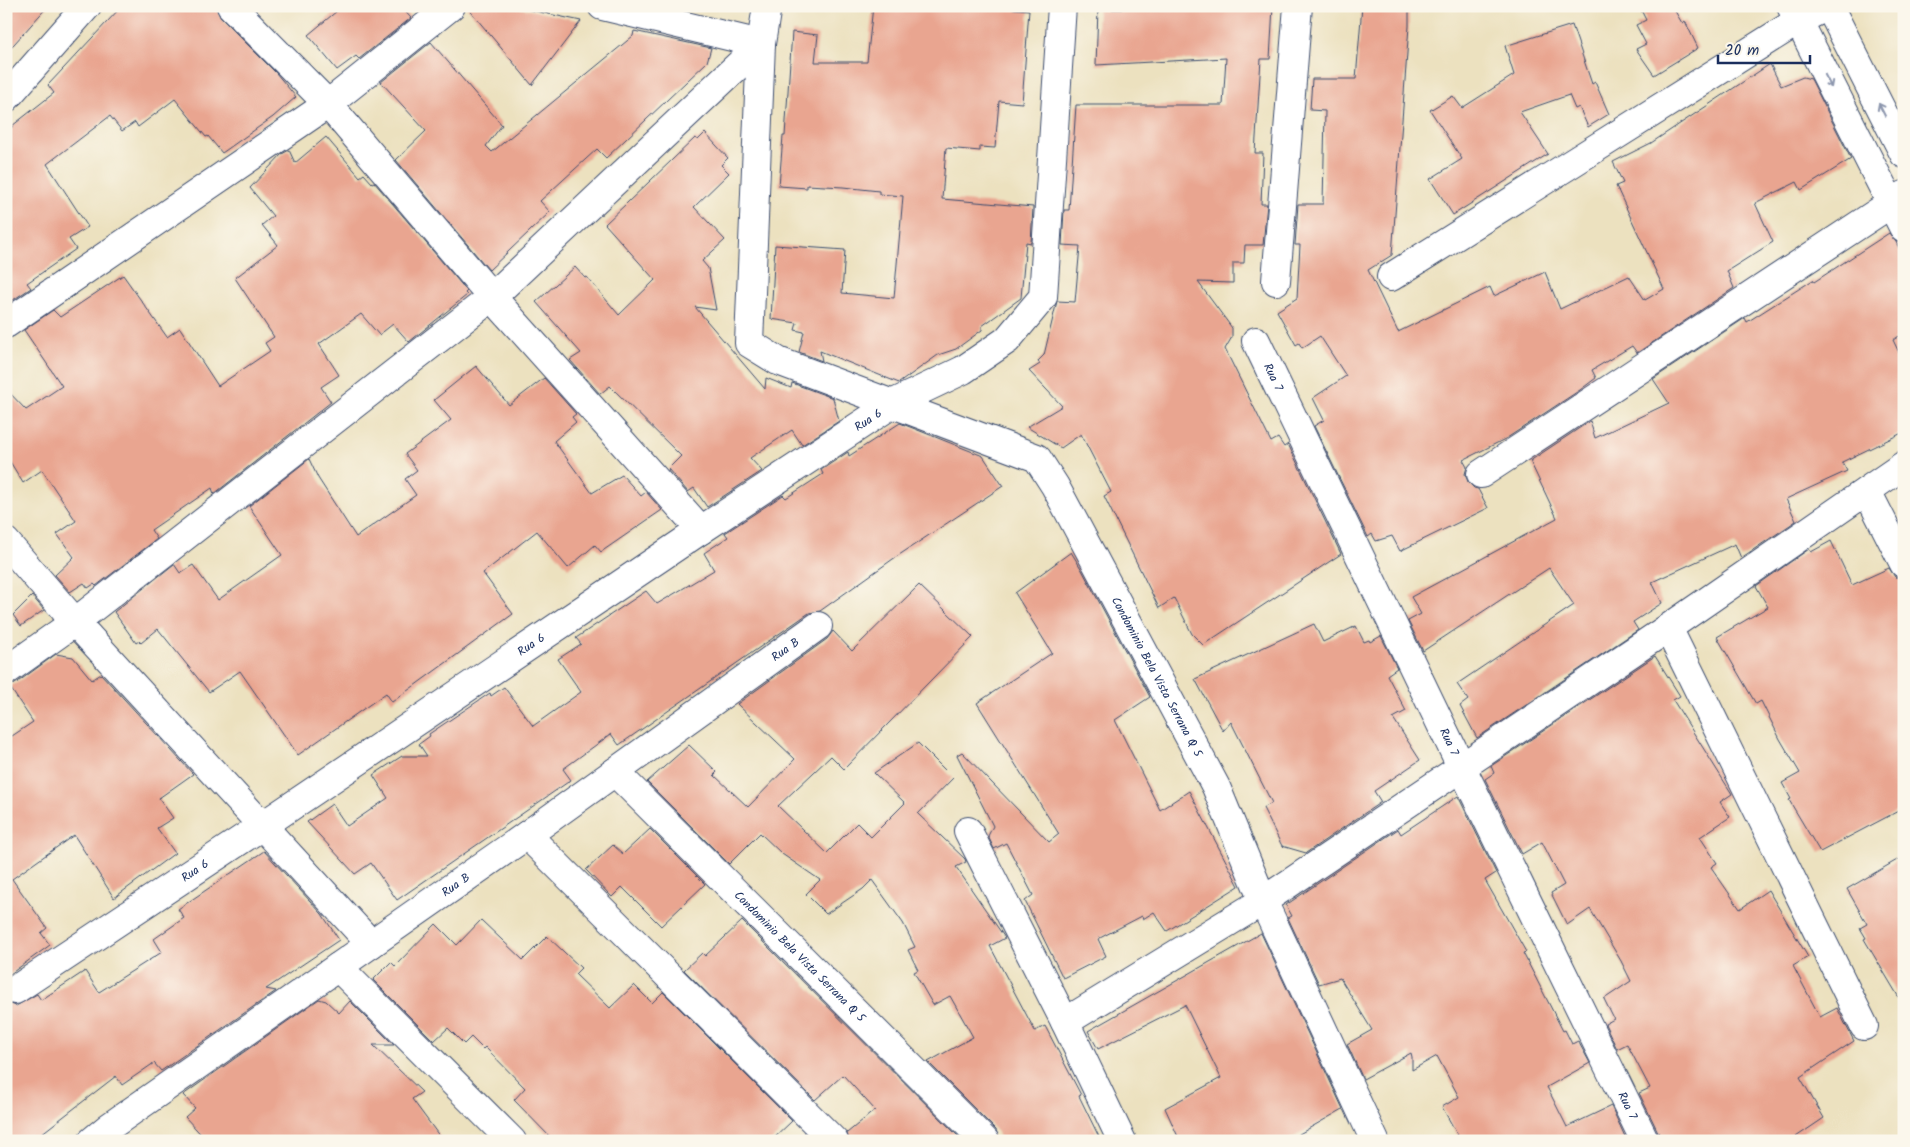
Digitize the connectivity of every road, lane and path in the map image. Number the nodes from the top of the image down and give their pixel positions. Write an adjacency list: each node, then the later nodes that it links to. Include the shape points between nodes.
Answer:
1 (88, 6): 11 (street)
2 (231, 6): 12 (street)
3 (451, 6): 12 (street)
4 (767, 6): 10 (street)
5 (1062, 6): 21 (street, Rua 6, via 1043,297 1006,340 963,370)
6 (1298, 6): 17 (street)
7 (1828, 6): 9 (street); 13 (street, one-way to 7)
8 (618, 8): 10 (street)
9 (1794, 14): 14 (street, one-way to 14); 16 (street)
10 (761, 44): 18 (street); 21 (street, via 749,343 778,361)
11 (6, 98)
12 (328, 104): 18 (street); 19 (street)
13 (1904, 154)
14 (1897, 200): 15 (street); 23 (street)
15 (1904, 230)
16 (1391, 277)
17 (1276, 281)
18 (492, 297): 25 (street); 28 (street)
19 (6, 324)
20 (1256, 341): 32 (street, Rua 7)
21 (894, 403): 25 (street, Rua 6); 37 (street, Condominio Bela Vista Serrana Q 5, via 1037,458 1216,787)
22 (1904, 465): 24 (street)
23 (1482, 474)
24 (1867, 491): 27 (street); 30 (street)
25 (701, 530): 34 (street, Rua 6)
26 (6, 542): 28 (street)
27 (1904, 564)
28 (76, 622): 31 (street); 34 (street)
29 (818, 626): 33 (street, Rua B)
30 (1668, 628): 32 (street); 42 (street)
31 (6, 671)
32 (1461, 766): 37 (street); 49 (street, Rua 7)
33 (615, 772): 36 (street, Rua B); 46 (street, Condominio Bela Vista Serrana Q 5)
34 (262, 826): 38 (street); 40 (street, Rua 6)
35 (968, 831): 41 (street)
36 (527, 835): 38 (street, Rua B); 45 (street)
37 (1263, 901): 41 (street); 48 (street, Condominio Bela Vista Serrana Q 5)
38 (371, 944): 39 (street, Rua B)
39 (338, 967): 43 (street, Rua B); 44 (street)
40 (15, 990)
41 (1065, 1022): 47 (street)
42 (1864, 1026)
43 (108, 1136)
44 (512, 1141)
45 (834, 1141)
46 (986, 1141)
47 (1122, 1141)
48 (1375, 1141)
49 (1645, 1141)

